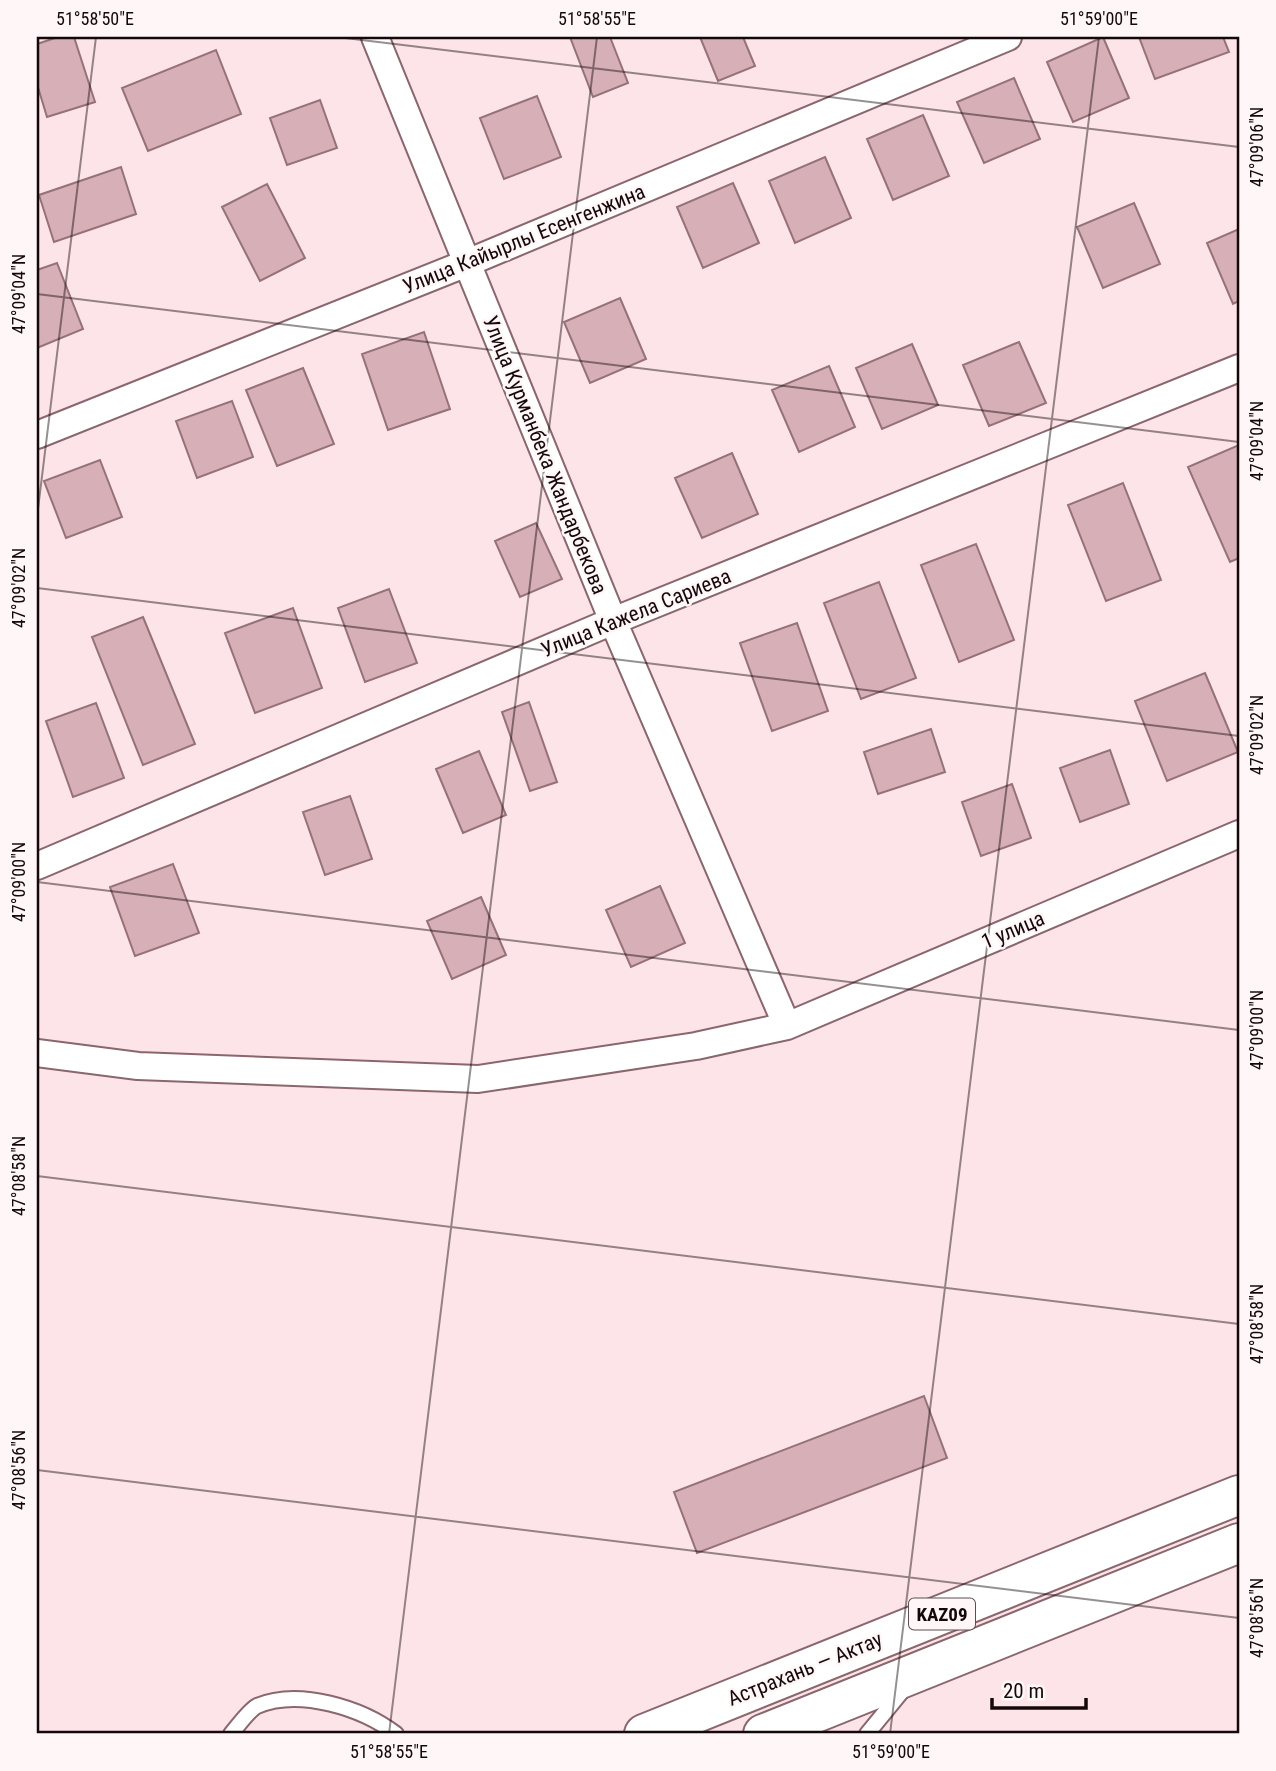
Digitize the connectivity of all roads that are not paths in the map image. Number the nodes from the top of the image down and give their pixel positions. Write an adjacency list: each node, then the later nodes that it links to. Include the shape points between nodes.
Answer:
1 (375, 37): 3 (street, Улица Курманбека Жандарбекова)
2 (1008, 37): 3 (street, Улица Кайырлы Есенгенжина)
3 (467, 263): 5 (street, Улица Кайырлы Есенгенжина); 6 (street, Улица Курманбека Жандарбекова)
4 (1239, 368): 6 (street, Улица Кажела Сариева)
5 (37, 435)
6 (613, 621): 8 (street, Улица Кажела Сариева); 9 (street, Улица Курманбека Жандарбекова)
7 (1239, 834): 9 (street, 1 улица)
8 (37, 866)
9 (787, 1026): 10 (street, 1 улица, via 696,1046 478,1079 138,1066)
10 (37, 1053)
11 (1239, 1495): 16 (highway, Астрахань — Актау / KAZ09)
12 (1239, 1543): 13 (highway, KAZ09)
13 (917, 1672): 17 (highway, KAZ09); 18 (lane)
14 (231, 1734): 15 (lane, via 256,1707 302,1699 360,1712)
15 (396, 1734)
16 (644, 1734)
17 (762, 1734)
18 (867, 1734)

